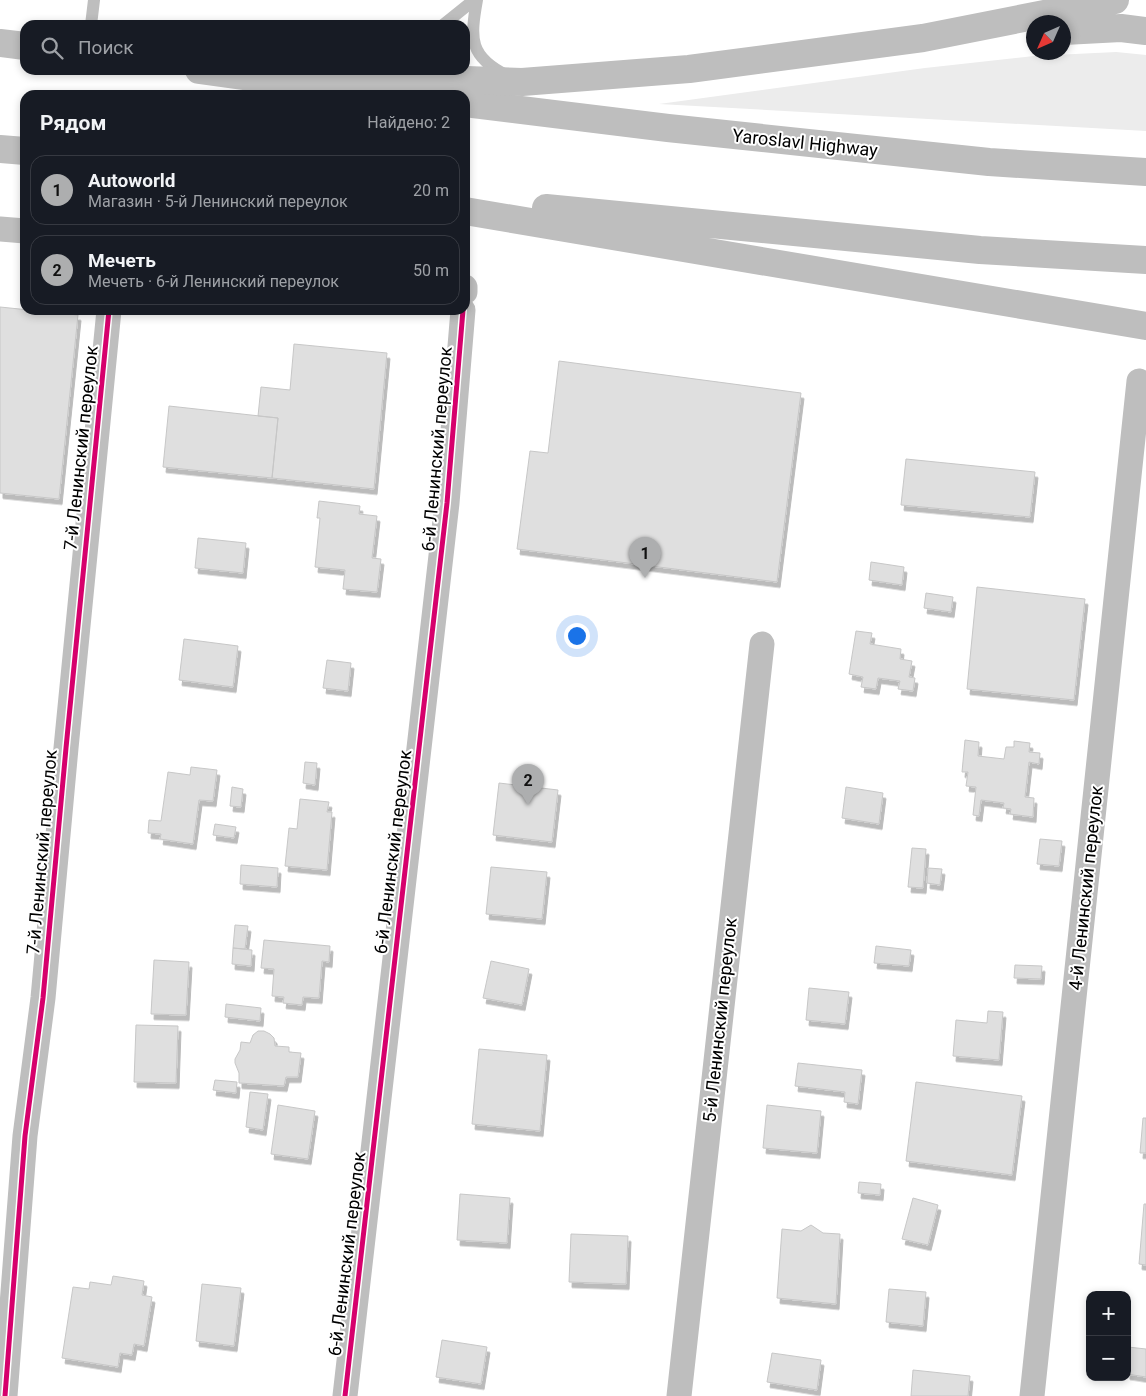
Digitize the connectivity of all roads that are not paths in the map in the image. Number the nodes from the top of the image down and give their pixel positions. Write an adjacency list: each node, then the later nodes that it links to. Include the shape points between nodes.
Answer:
1 (94, 0): 4 (lane)
2 (476, 0): 5 (lane); 14 (lane, via 472,34 475,46 494,68)
3 (1115, 0): 9 (main road)
4 (92, 20)
5 (450, 20)
6 (1071, 31): 7 (main road, via 1121,28)
7 (1146, 31)
8 (1026, 33): 9 (main road)
9 (923, 38): 14 (main road, via 690,69)
10 (0, 43): 11 (main road)
11 (20, 45)
12 (235, 75): 13 (main road)
13 (387, 81): 14 (main road)
14 (522, 82)
15 (470, 104): 18 (main road, Yaroslavl Highway, via 990,162)
16 (0, 148): 17 (main road)
17 (20, 150)
18 (1146, 172)
19 (470, 200): 23 (main road, via 970,249)
20 (470, 212): 26 (main road)
21 (0, 228): 22 (street)
22 (20, 230)
23 (1146, 260)
24 (108, 315): 29 (street, 7-й Ленинский переулок, via 43,998 25,1136)
25 (463, 315): 30 (street, 6-й Ленинский переулок, via 446,503)
26 (1146, 326)
27 (1140, 381): 32 (street, 4-й Ленинский переулок)
28 (762, 644): 31 (street, 5-й Ленинский переулок)
29 (5, 1396)
30 (344, 1396)
31 (679, 1396)
32 (1032, 1396)

